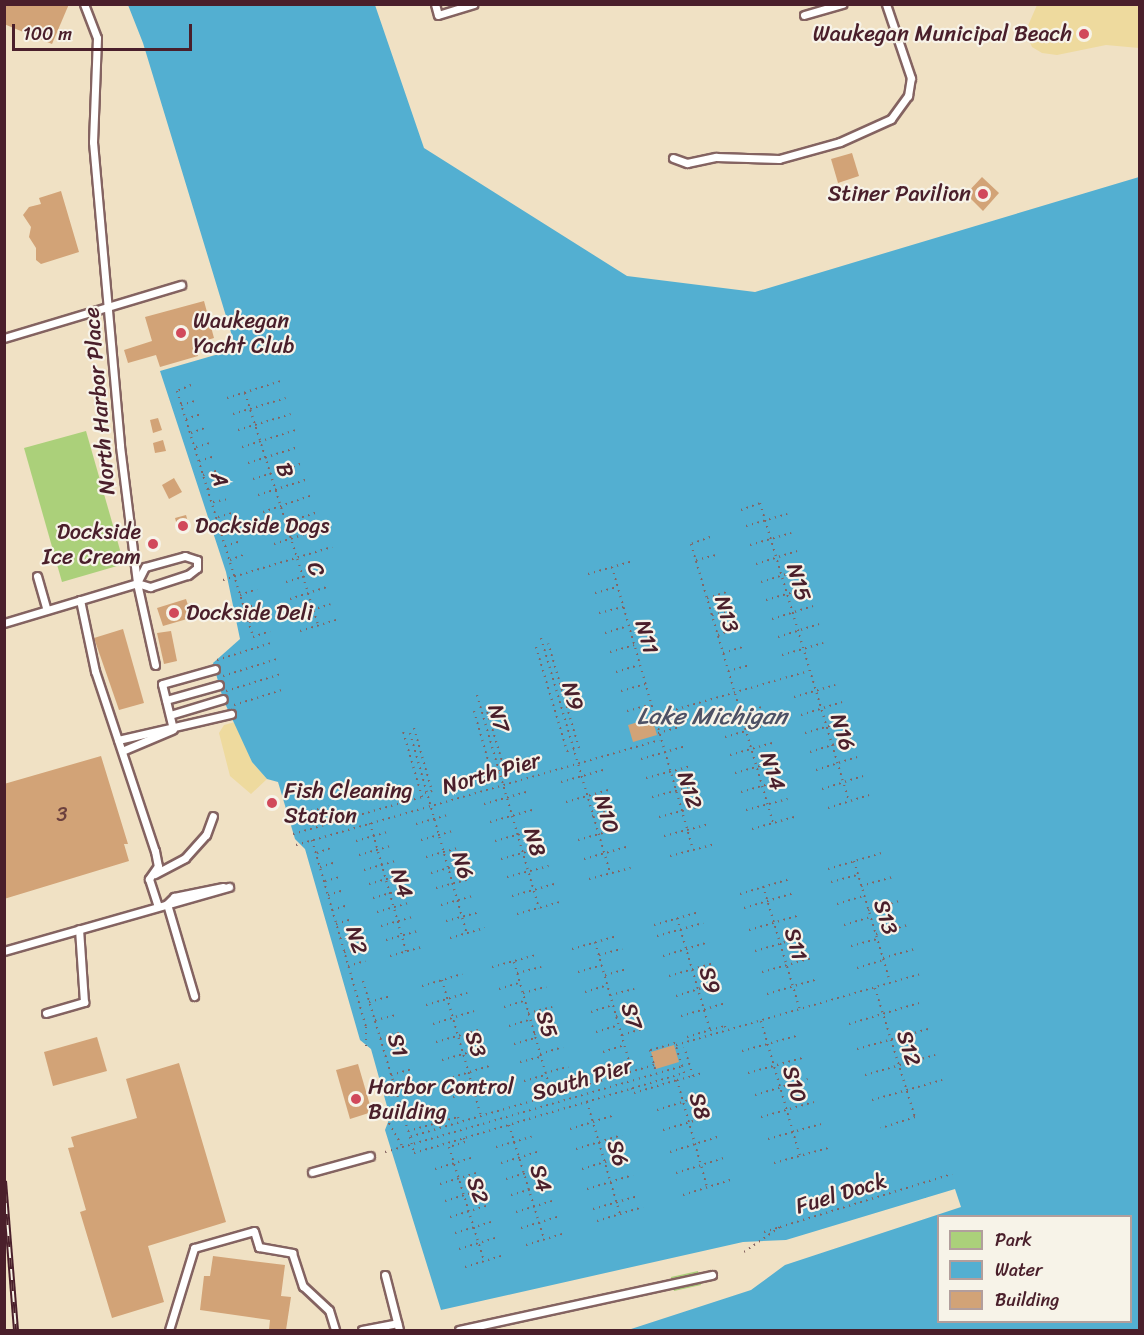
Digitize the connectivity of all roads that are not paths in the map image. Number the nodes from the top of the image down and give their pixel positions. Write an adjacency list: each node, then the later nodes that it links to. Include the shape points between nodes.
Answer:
1 (84, 4): 9 (lane, North Harbor Place, via 97,38 93,142)
2 (435, 4): 3 (lane, via 438,15)
3 (473, 4)
4 (842, 4): 6 (lane)
5 (886, 4): 7 (lane, via 911,78 908,96 891,118 840,142 779,159 716,157 687,163)
6 (804, 15)
7 (673, 158)
8 (181, 285): 9 (lane)
9 (109, 307): 10 (lane); 12 (lane, North Harbor Place, via 120,446)
10 (5, 338)
11 (38, 576): 14 (lane)
12 (137, 583): 12 (lane, via 150,587 188,575 196,568 197,560 185,556 145,567); 13 (lane); 16 (lane, North Harbor Place)
13 (80, 600): 14 (lane); 24 (lane, via 95,671)
14 (47, 610): 15 (lane)
15 (4, 623)
16 (154, 665)
17 (215, 669): 20 (lane, via 162,684)
18 (219, 685): 20 (lane)
19 (224, 695): 22 (lane)
20 (166, 700): 22 (lane)
21 (231, 710): 23 (lane)
22 (170, 715): 23 (lane)
23 (173, 729): 24 (lane, via 151,730); 25 (lane)
24 (118, 740): 25 (lane)
25 (122, 750): 27 (lane, via 155,851)
26 (213, 816): 27 (lane, via 206,835 185,858)
27 (155, 874): 29 (lane, via 149,879)
28 (167, 904): 28 (lane, via 179,903 229,887 214,886 174,897); 29 (lane); 32 (lane)
29 (158, 906): 30 (lane)
30 (79, 929): 31 (lane); 33 (lane, via 84,1002)
31 (4, 951)
32 (194, 996)
33 (46, 1013)
34 (370, 1156): 35 (lane)
35 (312, 1172)
36 (385, 1275): 38 (lane)
37 (712, 1275): 42 (lane)
38 (398, 1327): 41 (lane)
39 (169, 1330): 40 (lane, via 194,1248 254,1231 259,1247 292,1253 303,1286 329,1310)
40 (335, 1330)
41 (362, 1330)
42 (459, 1330)

